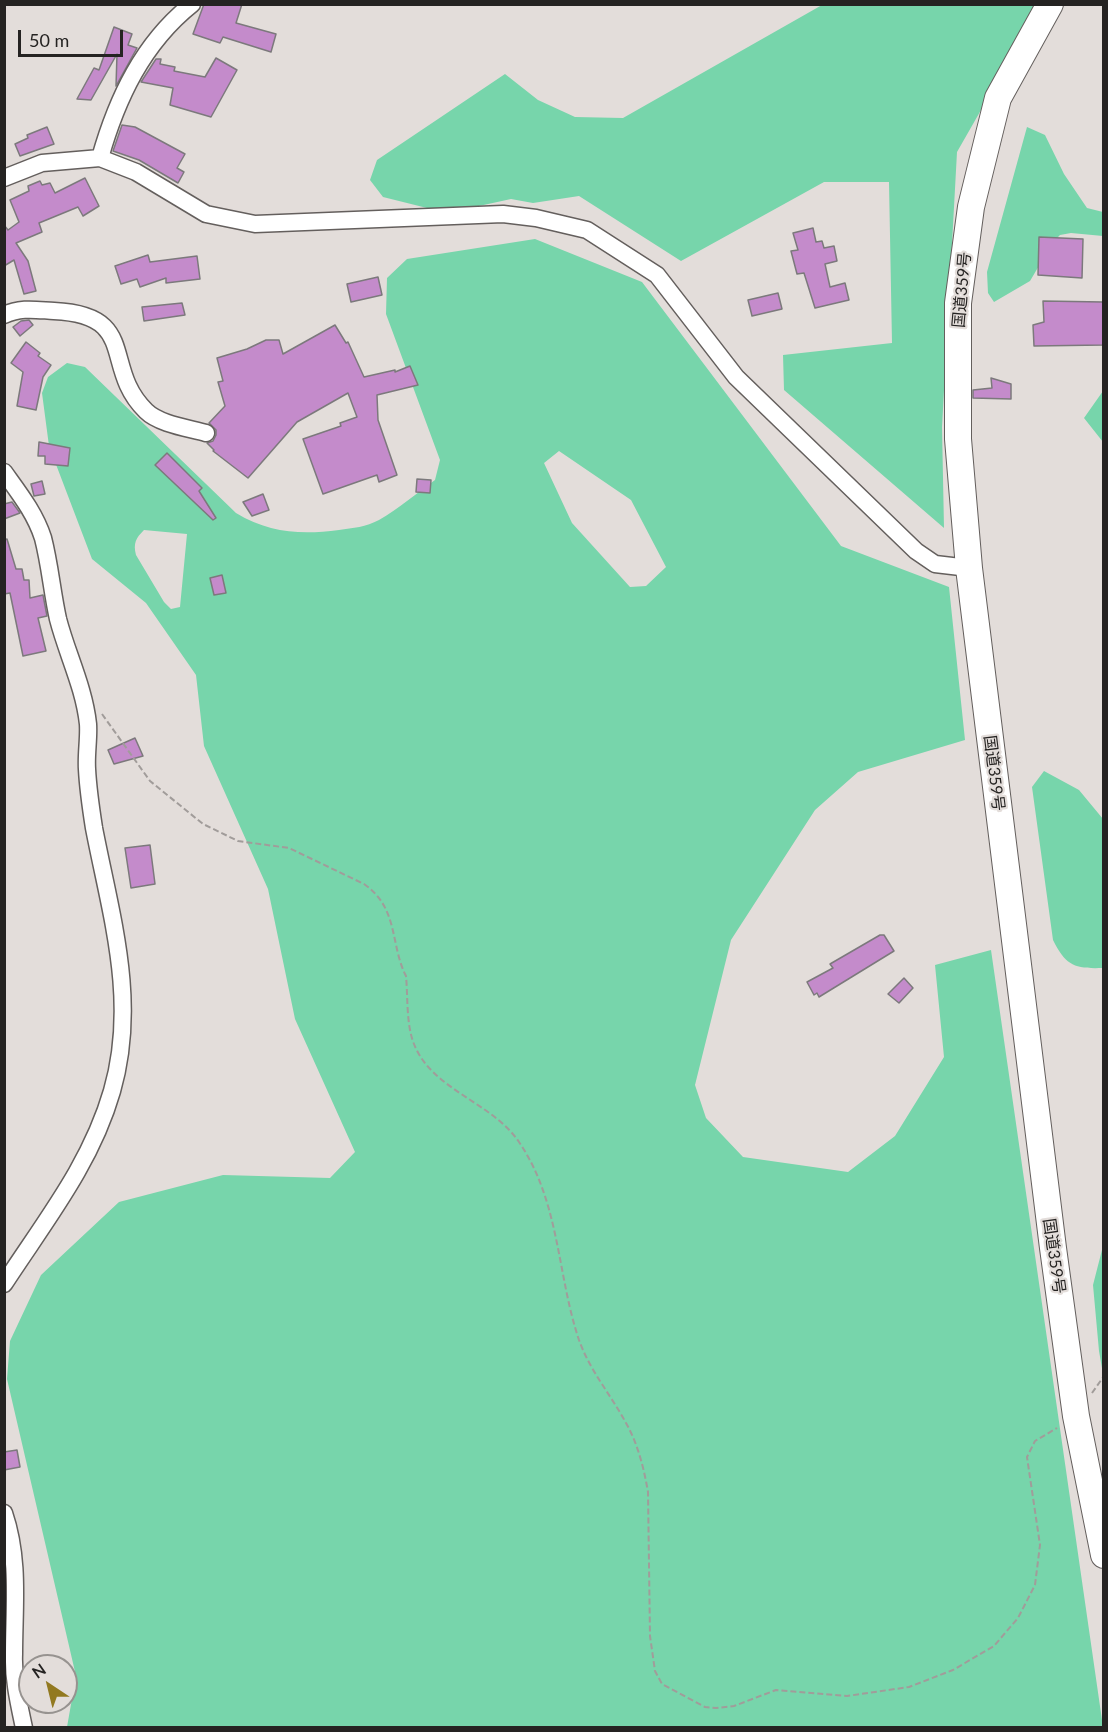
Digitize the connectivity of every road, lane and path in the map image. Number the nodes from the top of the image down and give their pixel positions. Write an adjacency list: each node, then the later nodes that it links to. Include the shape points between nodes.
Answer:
1 (192, 4): 3 (street, via 153,40 111,120)
2 (1050, 4): 8 (highway, 国道359号, via 998,98 971,207 958,303 958,439)
3 (100, 158): 4 (street, via 42,163); 8 (street, via 135,171 206,214 255,224 503,214 587,230 657,275 736,377 916,551 935,564)
4 (4, 178)
5 (4, 315): 6 (street, via 28,309 71,311 96,319 111,332 125,381 148,414)
6 (206, 433)
7 (4, 472): 10 (street, via 26,502 43,538 58,619 88,724 87,769 123,980 124,1033 112,1094 89,1155)
8 (969, 568): 11 (highway, 国道359号)
9 (99, 709): 11 (path, via 150,781 203,824 238,842 289,848 364,884 373,890 389,914 406,976 414,1045 442,1081 471,1098 519,1142 554,1219 567,1303 580,1341 594,1374 627,1425 645,1471 650,1636 655,1671 662,1684 705,1707 716,1708 734,1706 776,1690 847,1696 909,1687 953,1670 994,1646 1018,1618 1035,1585 1040,1545 1027,1457 1035,1441)
10 (4, 1284)
11 (1076, 1416): 13 (highway, 国道359号)
12 (4, 1513): 14 (street, via 10,1529 17,1588 14,1656)
13 (1104, 1554)
14 (24, 1728)

